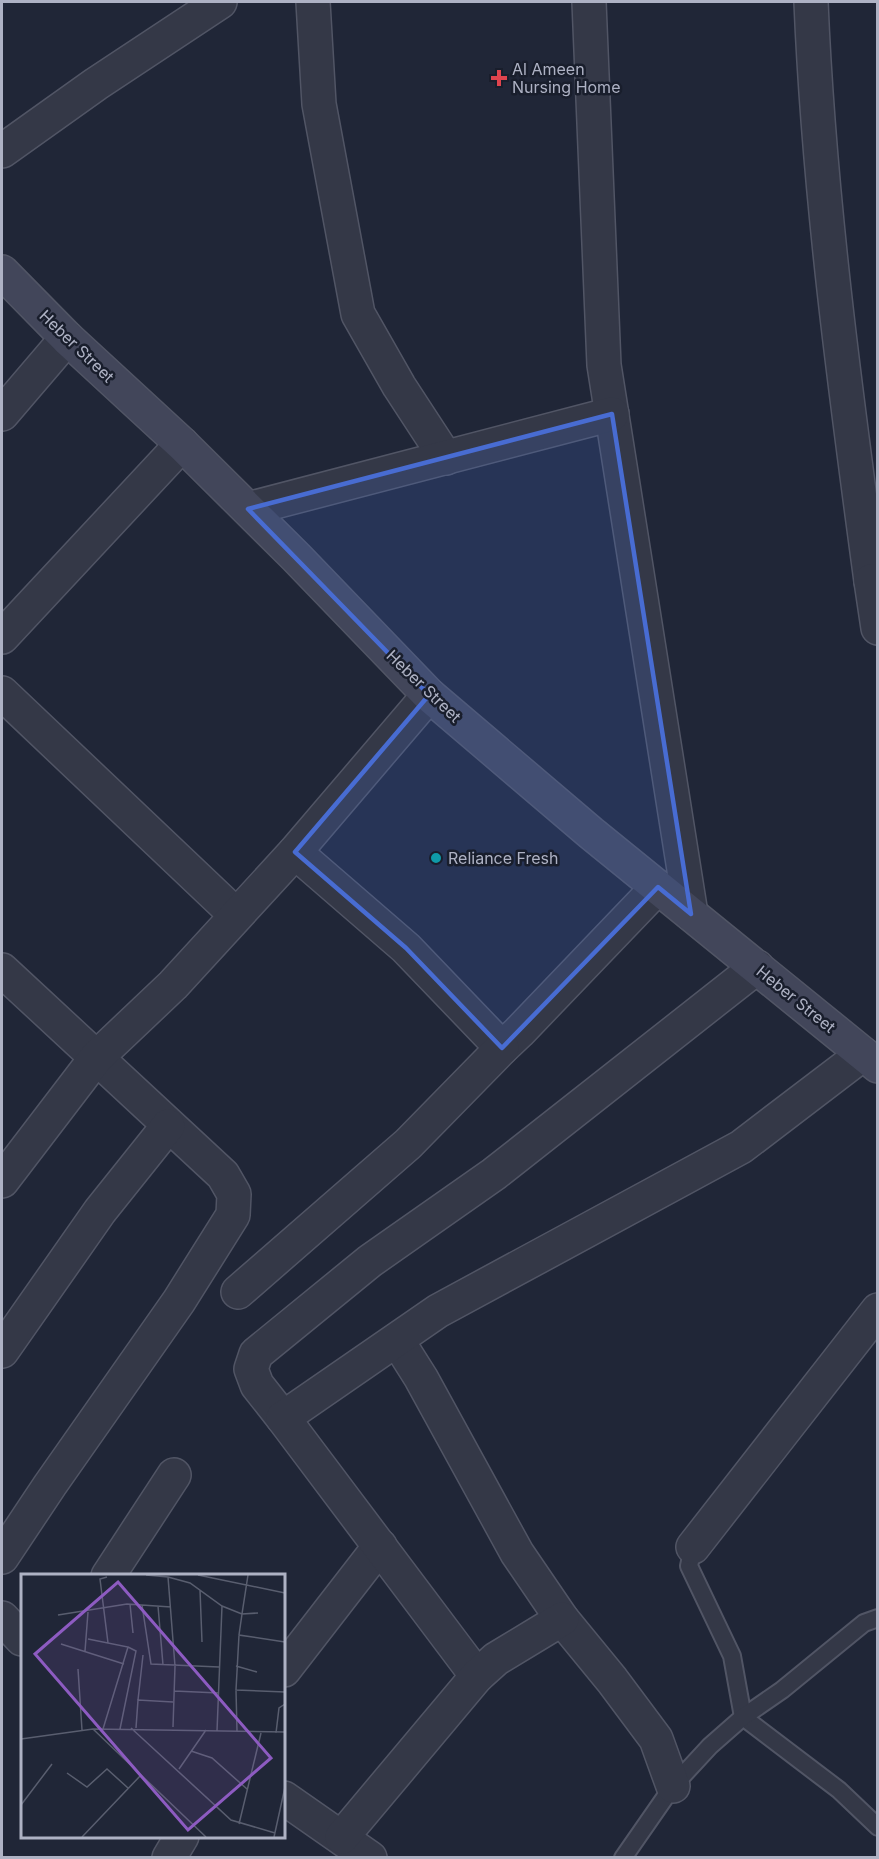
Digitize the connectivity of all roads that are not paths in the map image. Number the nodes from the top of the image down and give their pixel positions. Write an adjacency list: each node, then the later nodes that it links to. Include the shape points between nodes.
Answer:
1 (220, 2): 5 (street)
2 (313, 2): 11 (street, via 319,104 358,314 399,387)
3 (589, 2): 9 (street, via 604,365)
4 (811, 2): 13 (street, via 814,81 845,387)
5 (2, 151)
6 (2, 272): 7 (street, Heber Street)
7 (68, 338): 8 (street); 10 (street, Heber Street)
8 (2, 414)
9 (612, 414): 11 (street); 20 (street)
10 (182, 444): 12 (street, Heber Street); 15 (street)
11 (446, 458): 12 (street)
12 (248, 509): 17 (street, Heber Street)
13 (874, 581): 14 (street)
14 (878, 628)
15 (2, 637)
16 (2, 693): 21 (street)
17 (429, 695): 18 (street); 19 (street, Heber Street)
18 (296, 852): 21 (street); 24 (street, via 406,948)
19 (658, 887): 20 (street, Heber Street); 24 (street)
20 (691, 914): 22 (street, Heber Street)
21 (237, 915): 25 (street, via 173,985)
22 (757, 967): 26 (street, Heber Street); 33 (street, via 494,1174 370,1261 256,1354 251,1369 257,1385)
23 (2, 970): 25 (street)
24 (502, 1048): 29 (street, via 408,1144)
25 (96, 1058): 27 (street); 28 (street)
26 (870, 1060): 31 (street, via 741,1147 438,1311)
27 (168, 1126): 32 (street, via 100,1211); 37 (street, via 223,1175 234,1194 233,1215 179,1301)
28 (2, 1180)
29 (238, 1292)
30 (878, 1310): 36 (street)
31 (397, 1340): 33 (street); 41 (street, via 518,1553)
32 (2, 1351)
33 (283, 1418): 35 (street)
34 (174, 1475): 38 (street)
35 (380, 1546): 43 (street); 44 (street)
36 (693, 1547): 45 (lane, via 689,1566 732,1656)
37 (2, 1557)
38 (109, 1574)
39 (2, 1618): 42 (street)
40 (878, 1618): 45 (lane, via 864,1623)
41 (562, 1619): 44 (street, via 496,1659); 46 (street, via 656,1739)
42 (21, 1638)
43 (285, 1669)
44 (477, 1676): 49 (street)
45 (743, 1717): 46 (lane); 48 (lane, via 839,1790)
46 (673, 1786): 53 (lane)
47 (285, 1799): 49 (street)
48 (878, 1827)
49 (342, 1837): 52 (street)
50 (181, 1838): 51 (street)
51 (169, 1857)
52 (370, 1857)
53 (623, 1857)

